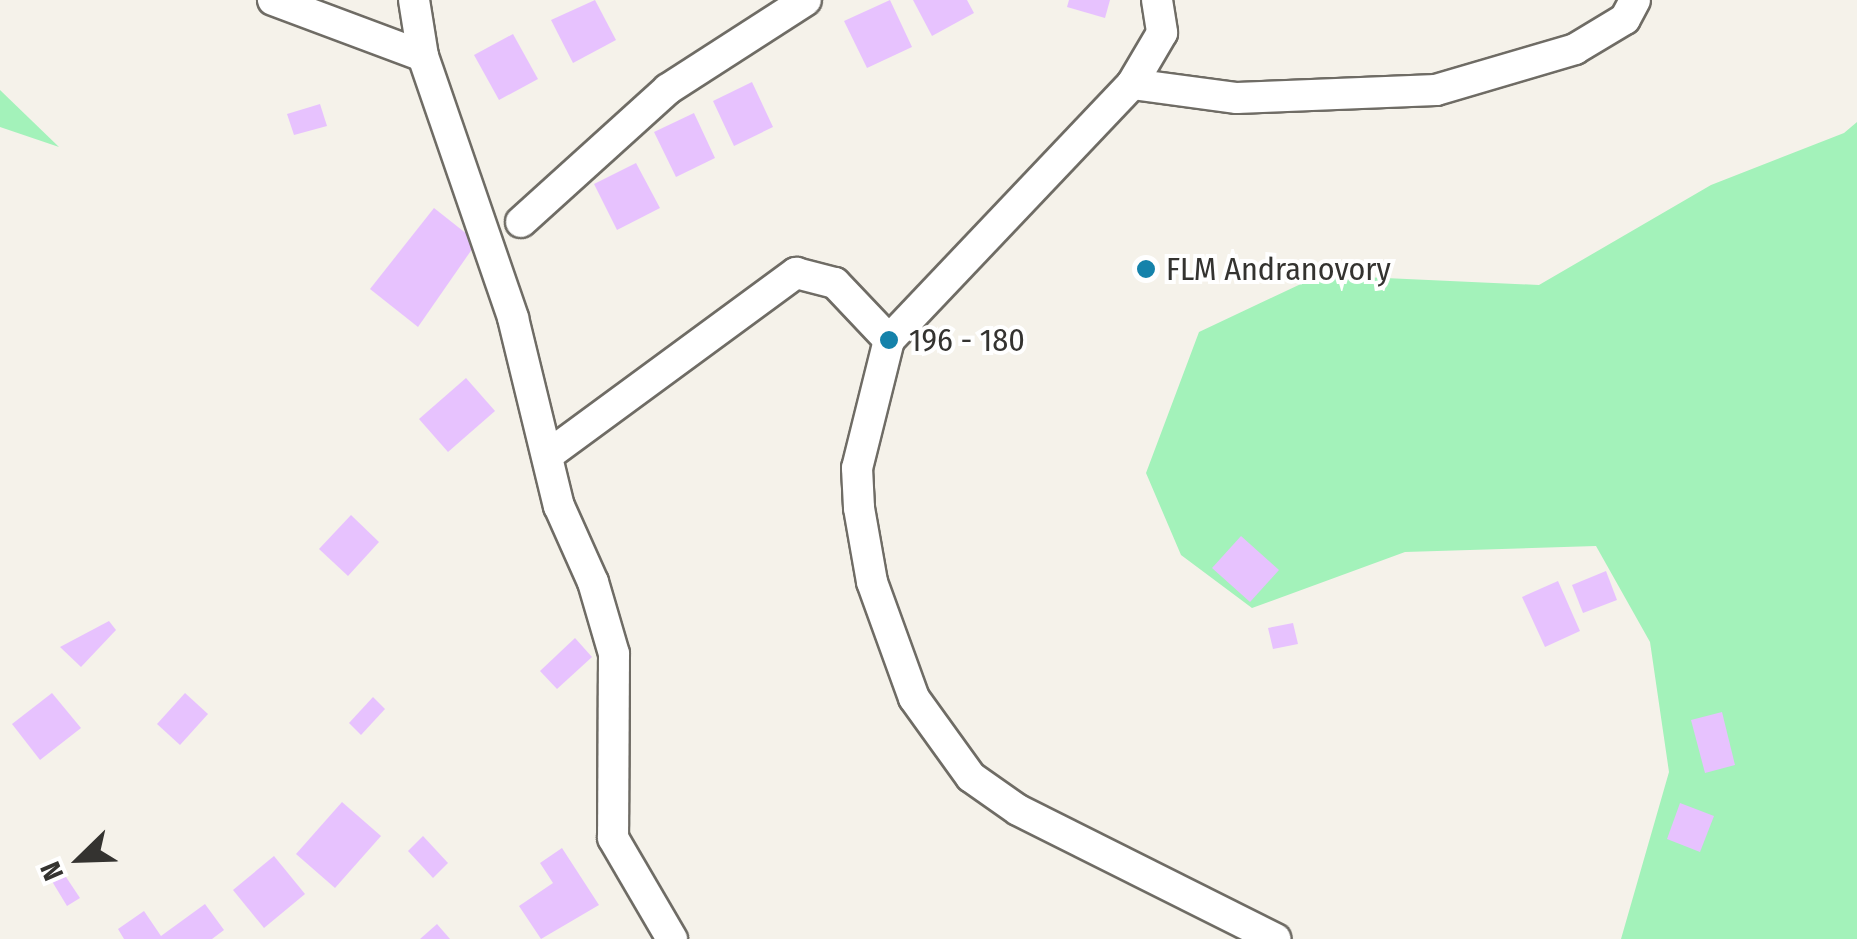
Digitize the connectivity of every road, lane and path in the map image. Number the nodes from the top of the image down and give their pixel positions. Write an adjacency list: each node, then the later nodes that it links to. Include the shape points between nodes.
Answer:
1 (273, 0): 6 (street)
2 (414, 0): 6 (street)
3 (806, 0): 8 (street, via 668,89)
4 (1157, 0): 7 (street, via 1162,33)
5 (1635, 0): 7 (street, via 1625,20 1575,48 1436,90 1237,98)
6 (422, 56): 10 (street, via 513,318)
7 (1132, 84): 9 (street)
8 (521, 222)
9 (889, 340): 10 (street, via 835,284 796,274); 12 (street, via 857,468 859,508 872,582 914,698 971,777 1018,810)
10 (548, 455): 11 (street, via 565,524 593,582 614,654 614,838)
11 (672, 939)
12 (1276, 939)

